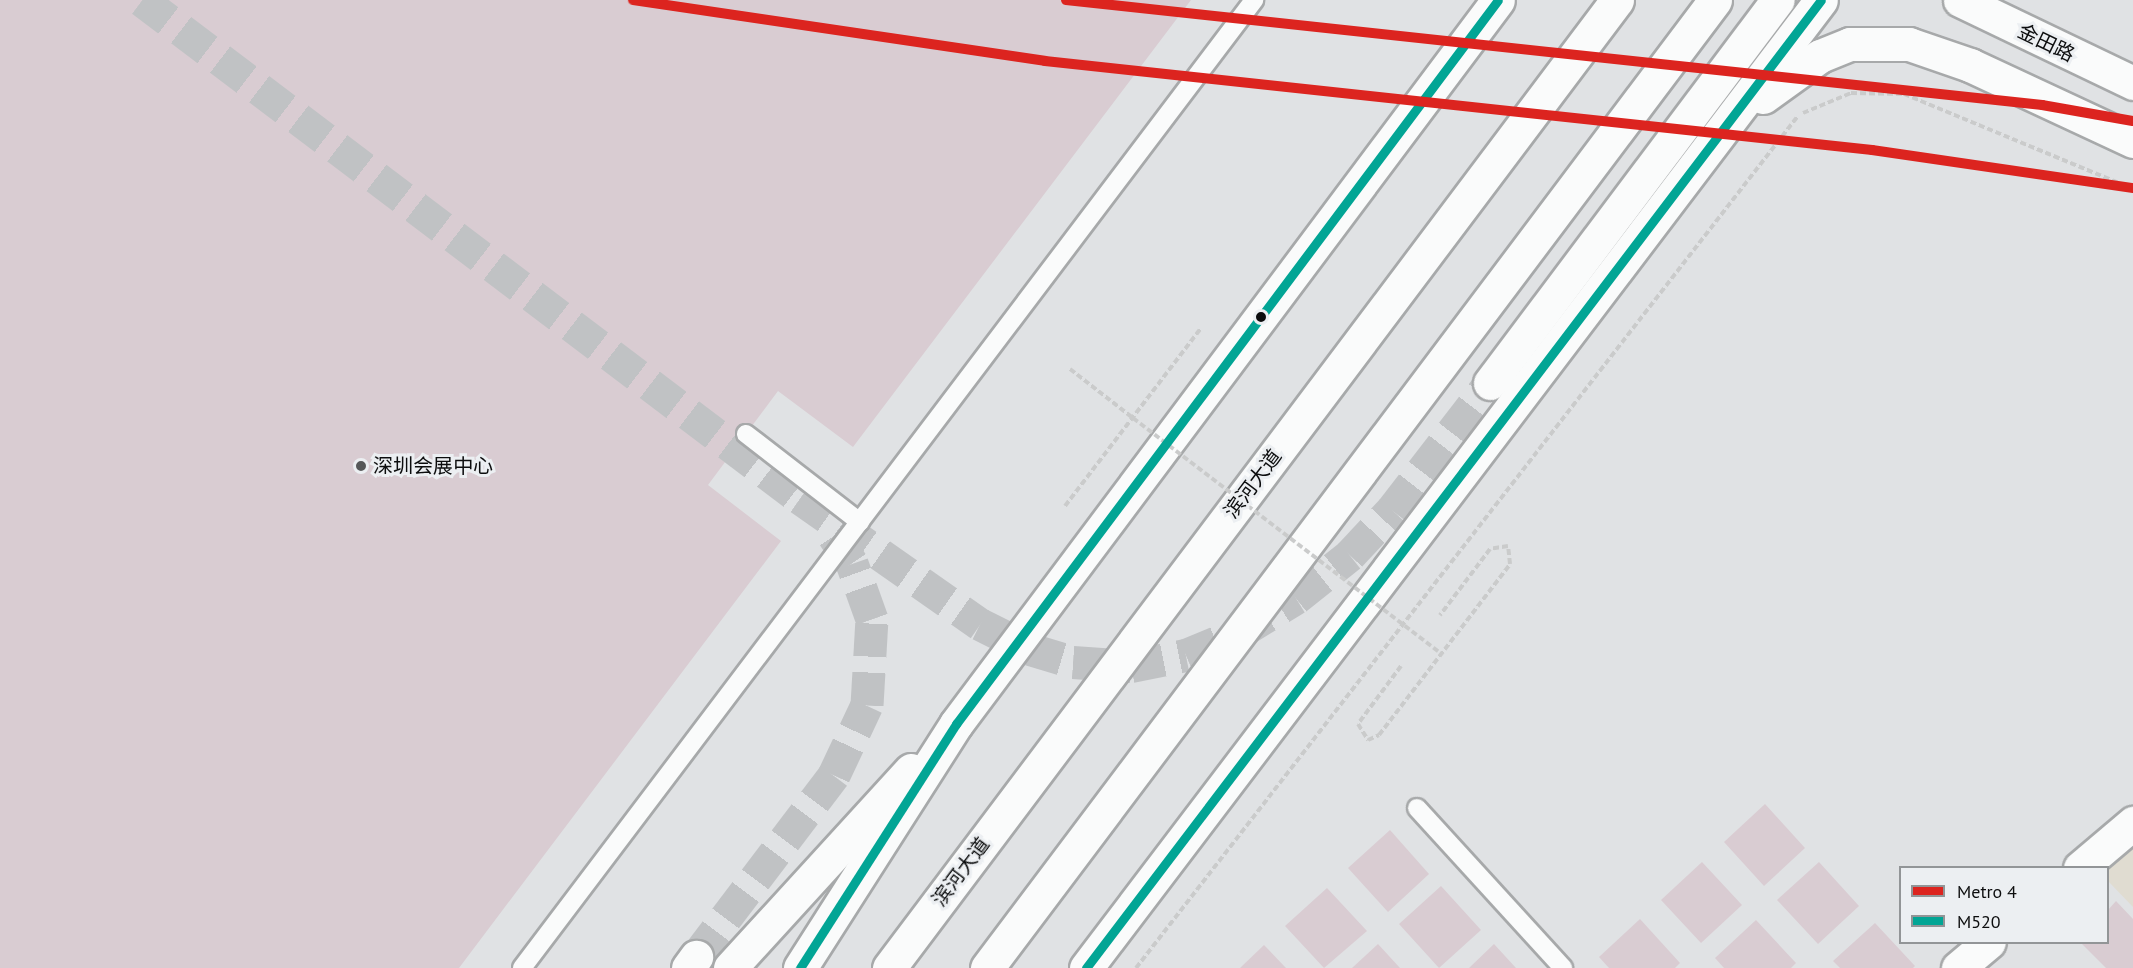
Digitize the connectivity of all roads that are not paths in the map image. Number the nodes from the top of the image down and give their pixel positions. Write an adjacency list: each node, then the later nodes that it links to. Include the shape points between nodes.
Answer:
1 (1254, 0): 15 (lane)
2 (1478, 0): 9 (main road)
3 (1498, 0): 9 (main road)
4 (1617, 0): 24 (main road, 滨河大道)
5 (1715, 0): 25 (main road)
6 (1778, 0): 13 (main road)
7 (1821, 0): 12 (main road)
8 (1960, 0): 10 (main road, 金田路)
9 (1464, 44): 16 (main road)
10 (2133, 83)
11 (2133, 141): 12 (main road, via 1970,65 1909,44 1879,42 1850,44 1785,77)
12 (1714, 144): 26 (main road)
13 (1490, 383)
14 (746, 434): 15 (lane)
15 (860, 522): 21 (lane)
16 (956, 724): 22 (main road, via 780,907); 23 (main road)
17 (1417, 808): 27 (lane)
18 (2133, 824): 19 (main road)
19 (2081, 866)
20 (1987, 944): 28 (main road)
21 (522, 968)
22 (730, 968)
23 (800, 968)
24 (889, 968)
25 (987, 968)
26 (1086, 968)
27 (1563, 968)
28 (1958, 968)

